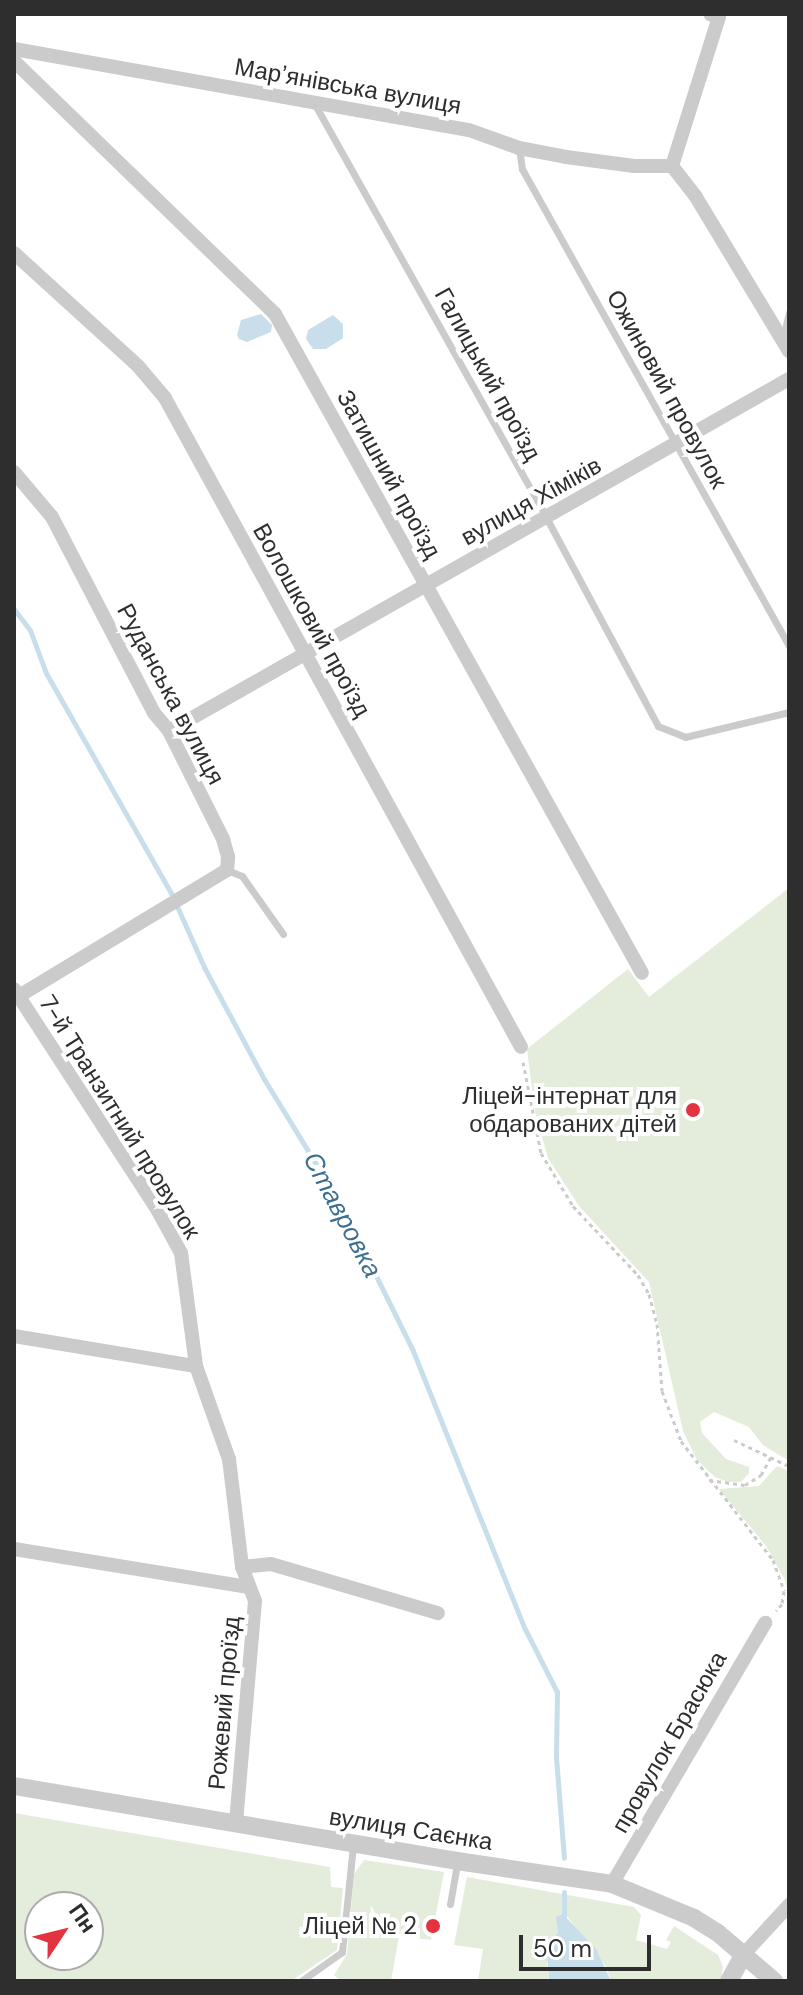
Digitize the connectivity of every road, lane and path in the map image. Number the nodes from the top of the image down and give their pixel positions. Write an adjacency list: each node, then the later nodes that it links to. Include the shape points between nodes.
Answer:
1 (710, 14): 6 (street, via 719,17)
2 (14, 49): 4 (street, Марʼянівська вулиця)
3 (14, 61): 14 (street, Затишний проїзд, via 275,314)
4 (313, 101): 5 (street, Марʼянівська вулиця, via 469,130); 13 (lane, Галицький проїзд)
5 (519, 148): 6 (street, Марʼянівська вулиця, via 634,166); 11 (lane, Ожиновий провулок, via 522,169)
6 (672, 166): 9 (street)
7 (14, 253): 16 (street, Волошковий проїзд, via 138,366 165,398)
8 (789, 313): 9 (lane)
9 (786, 346)
10 (789, 379): 11 (street, вулиця Хіміків)
11 (674, 445): 13 (street, вулиця Хіміків); 15 (lane, Ожиновий провулок)
12 (14, 472): 18 (street, Руданська вулиця, via 52,517 154,713)
13 (547, 519): 14 (street, вулиця Хіміків); 17 (lane, Галицький проїзд, via 658,726 685,737)
14 (424, 585): 16 (street, вулиця Хіміків); 21 (street, Затишний проїзд)
15 (789, 646)
16 (304, 650): 18 (street, вулиця Хіміків); 23 (street, Волошковий проїзд)
17 (789, 712)
18 (169, 731): 19 (street, Руданська вулиця, via 223,839)
19 (227, 870): 20 (lane, via 242,876); 22 (street, 7-й Транзитний провулок)
20 (283, 934)
21 (642, 973)
22 (16, 995): 25 (street, 7-й Транзитний провулок, via 173,1235 185,1271)
23 (521, 1047): 29 (path, via 541,1153 573,1206 638,1275 649,1294 662,1391 681,1441)
24 (14, 1336): 25 (street)
25 (196, 1366): 31 (street, 7-й Транзитний провулок, via 229,1459)
26 (734, 1440): 27 (path)
27 (771, 1457): 28 (path); 29 (path, via 761,1475 745,1485)
28 (789, 1466)
29 (709, 1480): 34 (path, via 773,1560 782,1579 782,1604)
30 (14, 1549): 32 (street)
31 (242, 1567): 32 (street, 7-й Транзитний провулок); 33 (street, via 271,1564)
32 (249, 1587): 36 (street, Рожевий проїзд, via 255,1601)
33 (438, 1613)
34 (765, 1623): 39 (street, провулок Брасюка)
35 (14, 1786): 36 (street, вулиця Саєнка)
36 (236, 1824): 37 (street, вулиця Саєнка)
37 (353, 1844): 38 (street, вулиця Саєнка); 43 (lane, via 342,1952)
38 (457, 1861): 39 (street, вулиця Саєнка); 40 (lane)
39 (612, 1884): 42 (street, вулиця Саєнка, via 694,1918)
40 (450, 1904)
41 (789, 1905): 42 (street)
42 (744, 1954): 45 (street); 46 (street, вулиця Саєнка)
43 (302, 1980): 44 (lane)
44 (315, 1981)
45 (729, 1981)
46 (774, 1981)

